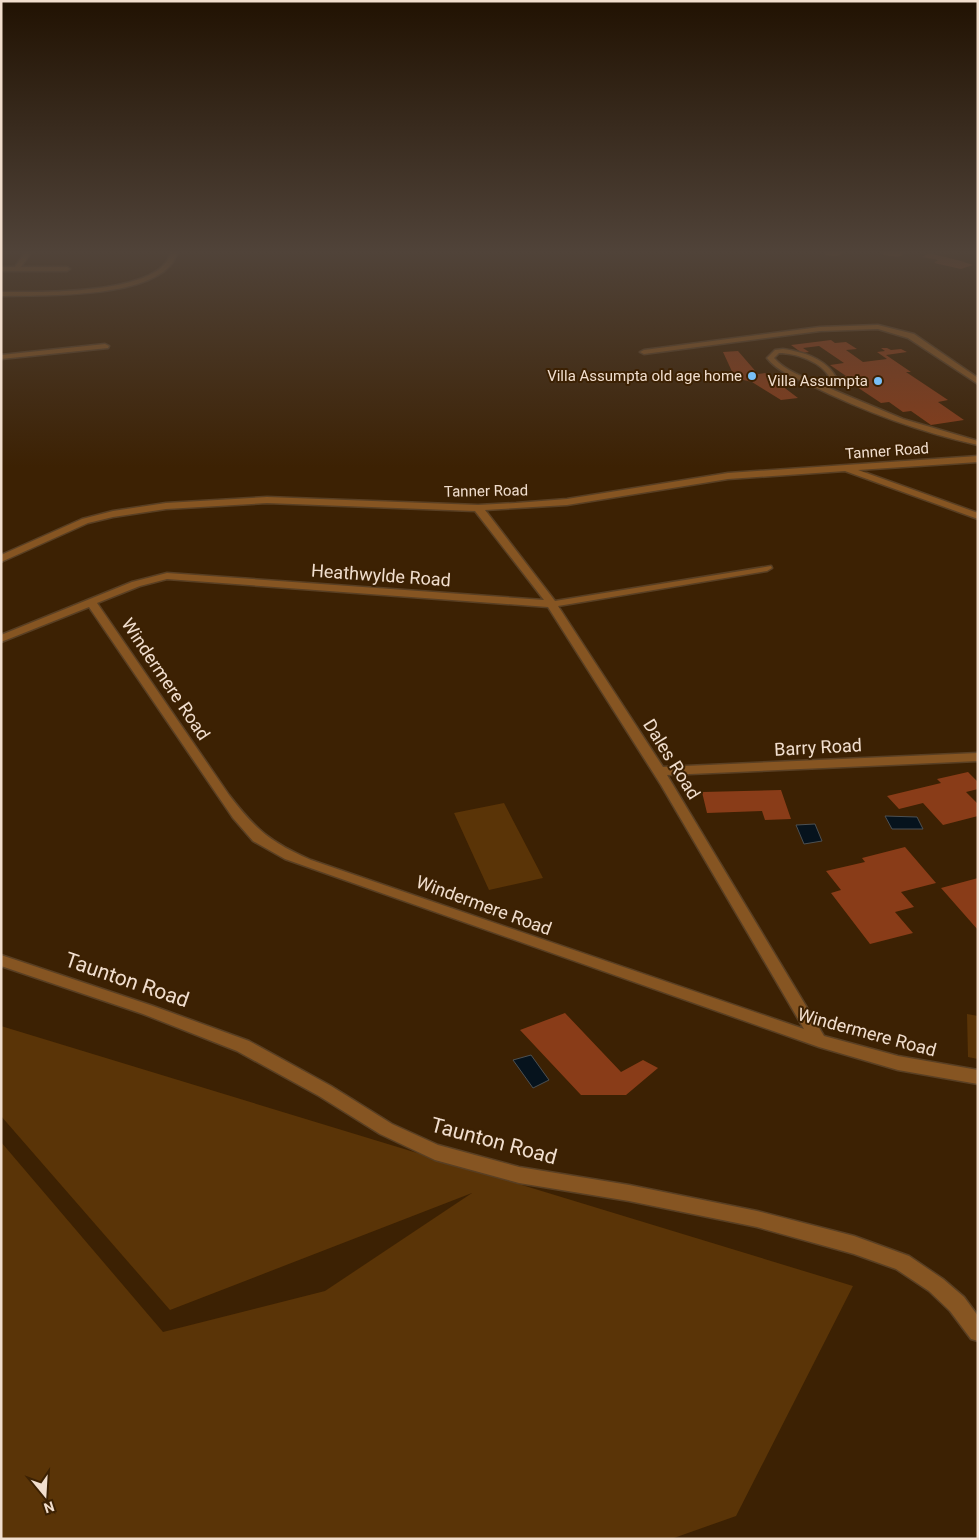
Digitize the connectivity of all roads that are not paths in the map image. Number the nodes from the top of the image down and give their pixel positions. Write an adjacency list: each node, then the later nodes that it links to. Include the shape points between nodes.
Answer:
1 (105, 346): 3 (street)
2 (644, 352): 4 (street, via 820,329 878,327 911,336)
3 (1, 356)
4 (978, 382)
5 (820, 386): 5 (lane, via 776,365 771,355 776,351 788,351 823,366 832,372 834,378); 6 (lane, via 845,399 911,423)
6 (978, 443)
7 (978, 459): 8 (street, Tanner Road)
8 (844, 468): 9 (street, Tanner Road, via 728,476 567,502); 10 (street)
9 (478, 508): 11 (street, Tanner Road, via 267,500 166,506 85,521); 14 (street, Dales Road, via 512,547)
10 (978, 516)
11 (1, 559)
12 (767, 568): 14 (street, Heathwylde Road)
13 (92, 603): 14 (street, Heathwylde Road, via 152,579 175,575); 15 (street, Heathwylde Road); 19 (street, Windermere Road, via 224,798 262,841 306,863)
14 (553, 604): 17 (street, Dales Road)
15 (1, 639)
16 (978, 757): 17 (street, Barry Road)
17 (660, 771): 19 (street, Dales Road)
18 (1, 960): 21 (street, Taunton Road, via 243,1046 386,1129 434,1152 519,1175 757,1219 854,1245 902,1262 943,1291)
19 (819, 1041): 20 (street, Windermere Road, via 898,1062)
20 (978, 1077)
21 (978, 1332)

